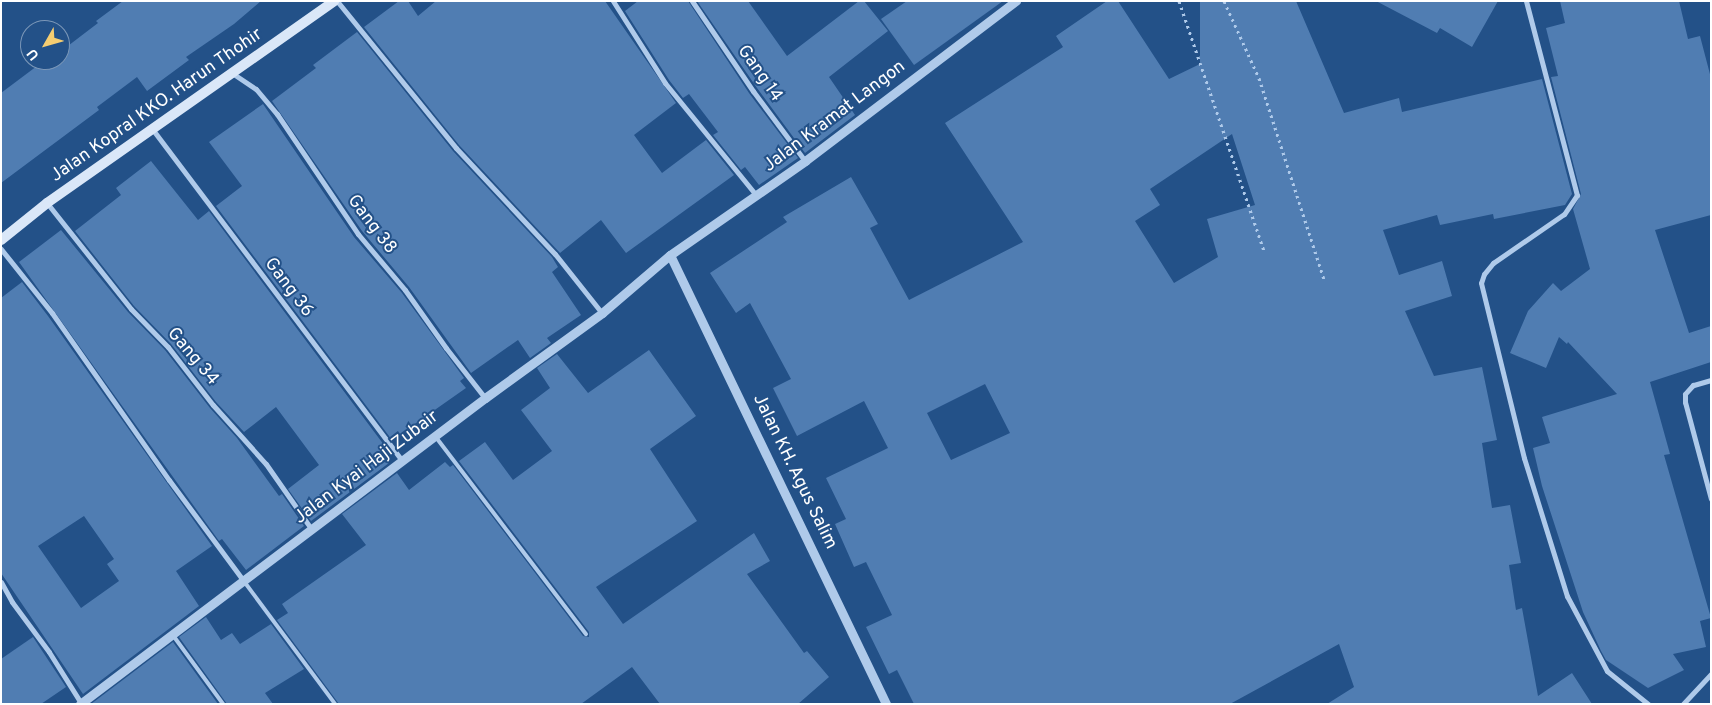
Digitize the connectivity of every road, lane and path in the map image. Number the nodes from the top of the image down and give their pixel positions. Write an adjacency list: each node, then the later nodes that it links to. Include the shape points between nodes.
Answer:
1 (335, 1): 8 (main road, Jalan Kopral KKO. Harun Thohir); 18 (street, via 456,148 555,254)
2 (613, 1): 11 (street, via 665,84)
3 (692, 1): 10 (street, Gang 14)
4 (1016, 1): 10 (street, Jalan Kramat Langon)
5 (1178, 1): 15 (path)
6 (1224, 1): 17 (path, via 1259,78)
7 (1526, 1): 34 (street, via 1577,195 1564,214 1493,263 1484,274 1482,283 1524,458 1567,596 1607,671)
8 (232, 73): 9 (main road, Jalan Kopral KKO. Harun Thohir); 20 (street, Gang 38, via 256,88 277,114 358,234 405,290)
9 (153, 130): 12 (main road, Jalan Kopral KKO. Harun Thohir); 22 (street, Gang 36)
10 (805, 161): 11 (street, Jalan Kramat Langon)
11 (756, 195): 16 (street, Jalan Kramat Langon)
12 (47, 203): 13 (main road, Jalan Kopral KKO. Harun Thohir); 24 (street, Gang 34, via 131,309 168,347 213,405 266,464)
13 (1, 240)
14 (1, 249): 25 (street, via 52,313)
15 (1264, 251)
16 (670, 255): 18 (street, Jalan Kyai Haji Zubair); 33 (street, Jalan KH. Agus Salim)
17 (1324, 279)
18 (602, 313): 20 (street, Jalan Kyai Haji Zubair)
19 (1711, 380): 23 (street, via 1693,385 1685,394 1684,402)
20 (485, 398): 21 (street, Jalan Kyai Haji Zubair)
21 (435, 436): 22 (street, Jalan Kyai Haji Zubair); 28 (lane)
22 (402, 462): 24 (street, Jalan Kyai Haji Zubair)
23 (1711, 499)
24 (312, 531): 25 (street, Jalan Kyai Haji Zubair)
25 (243, 580): 27 (street, Jalan Kyai Haji Zubair); 32 (lane)
26 (1, 582): 30 (street)
27 (172, 634): 30 (street, Jalan Kyai Haji Zubair); 31 (lane)
28 (586, 634)
29 (1711, 674): 35 (street)
30 (81, 704)
31 (223, 704)
32 (335, 704)
33 (886, 704)
34 (1648, 704)
35 (1683, 704)

